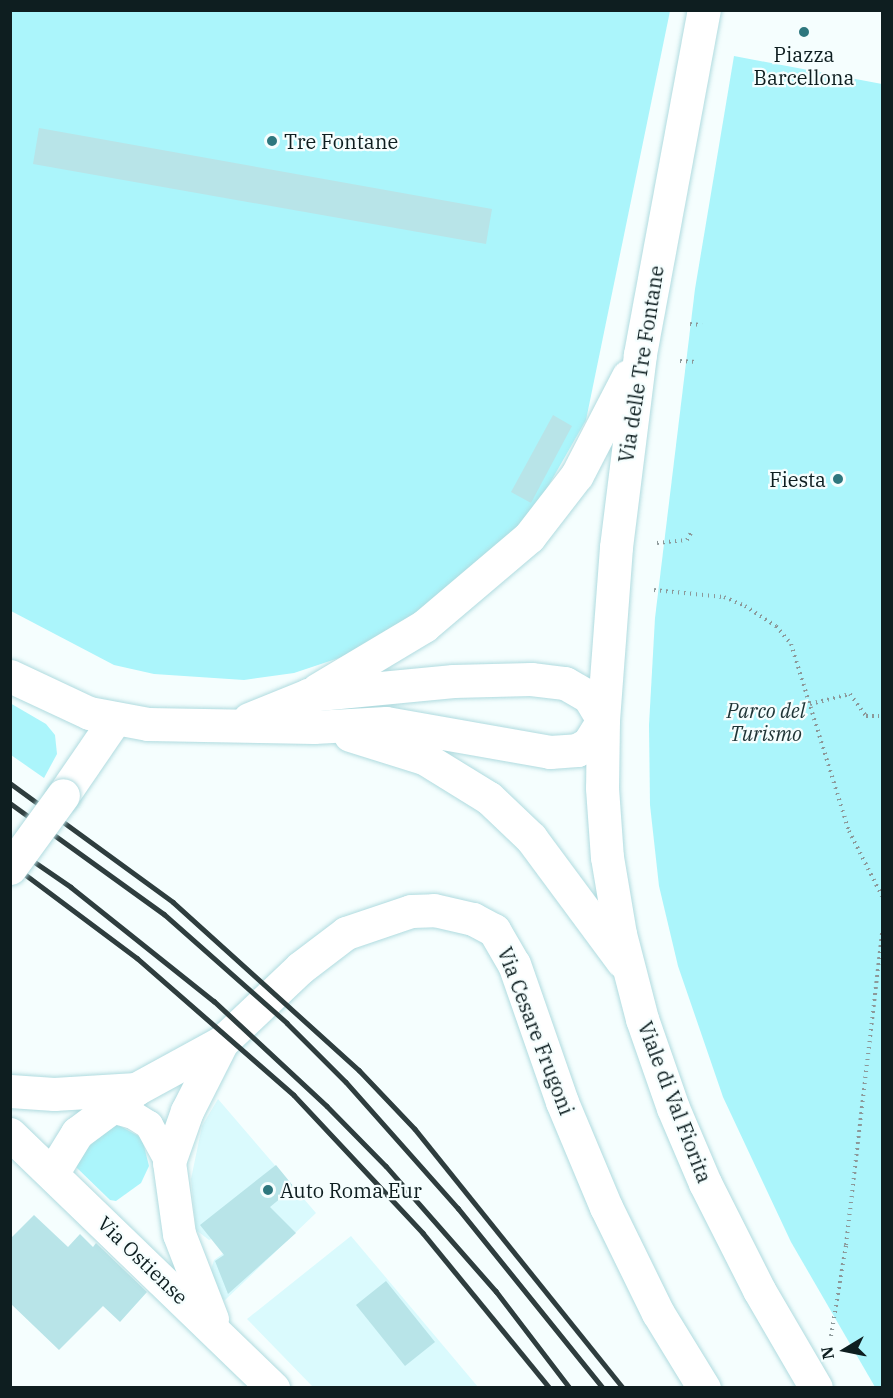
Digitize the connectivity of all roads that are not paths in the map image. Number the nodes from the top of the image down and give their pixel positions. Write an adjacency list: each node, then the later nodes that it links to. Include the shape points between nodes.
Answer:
1 (704, 10): 2 (main road, Via delle Tre Fontane)
2 (640, 354): 4 (main road, via 577,475 529,537 424,626); 6 (main road, Via delle Tre Fontane, via 616,547)
3 (10, 676): 5 (main road, Via delle Tre Fontane, via 63,703)
4 (308, 695): 6 (main road, Via delle Tre Fontane, via 453,681 540,680 576,686 590,698); 7 (main road, Via delle Tre Fontane)
5 (115, 719): 7 (main road, Via delle Tre Fontane, via 173,727); 9 (main road, bridge)
6 (603, 720): 8 (main road, Via delle Tre Fontane, via 588,744 563,752 412,725); 10 (main road, Viale di Val Fiorita, via 604,829)
7 (239, 723): 8 (main road, Via delle Tre Fontane)
8 (314, 727): 10 (main road, via 424,758 489,798 531,838)
9 (10, 868)
10 (629, 969): 20 (main road, Viale di Val Fiorita, via 661,1077 705,1183 759,1290)
11 (222, 1042): 13 (main road); 15 (main road, via 187,1111); 19 (main road, Via Cesare Frugoni, via 321,949 365,924 399,913 434,910 473,919 494,930 514,964 562,1102 613,1222 658,1313)
12 (10, 1090): 13 (main road)
13 (124, 1099): 15 (street, via 133,1115 148,1125); 16 (main road, via 77,1133)
14 (10, 1134): 16 (main road, Via Ostiense)
15 (169, 1162): 17 (main road, via 179,1234)
16 (53, 1172): 17 (main road, Via Ostiense)
17 (217, 1332): 18 (main road, Via Ostiense)
18 (273, 1388)
19 (704, 1388)
20 (816, 1388)

